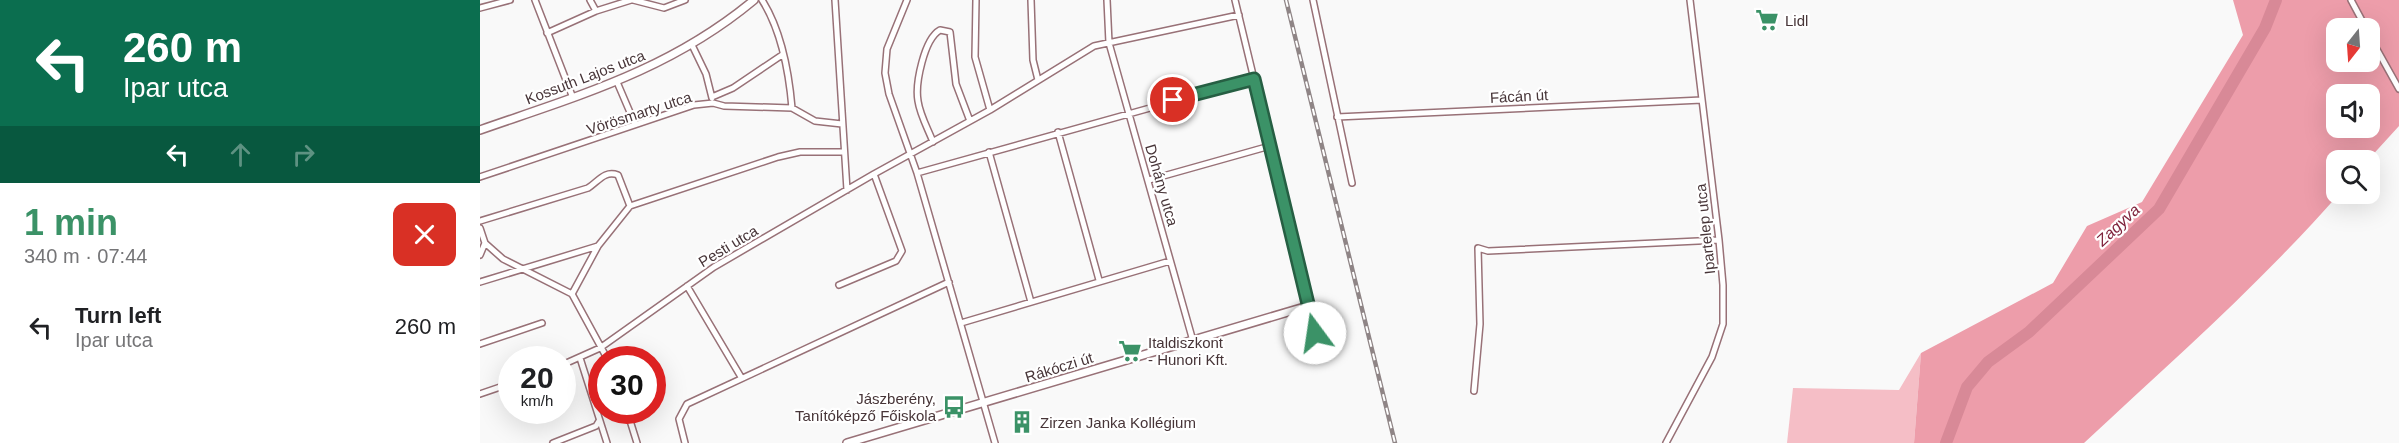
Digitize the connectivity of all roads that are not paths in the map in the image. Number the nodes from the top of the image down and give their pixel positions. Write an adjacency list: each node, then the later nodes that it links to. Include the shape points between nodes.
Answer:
1 (510, 0): 19 (street)
2 (535, 0): 23 (street)
3 (590, 0): 20 (street)
4 (632, 0): 5 (street, via 664,8); 20 (street)
5 (685, 0)
6 (740, 0): 18 (street)
7 (754, 0): 18 (street, Kossuth Lajos utca)
8 (762, 0): 26 (street, via 772,16)
9 (835, 0): 41 (street)
10 (907, 0): 48 (street, via 887,49 885,73)
11 (976, 0): 36 (street, via 975,57)
12 (1031, 0): 29 (street, via 1033,60)
13 (1107, 0): 24 (street, Dohány utca)
14 (1235, 0): 21 (street)
15 (1313, 0): 38 (street)
16 (1690, 0): 34 (street, Ipartelep utca)
17 (2351, 0): 22 (street)
18 (746, 6): 25 (street, Kossuth Lajos utca)
19 (480, 8)
20 (596, 11): 23 (street)
21 (1239, 15): 24 (street, Pesti utca); 28 (street)
22 (2361, 18)
23 (547, 33): 32 (street)
24 (1109, 43): 29 (street, Pesti utca, via 1094,46); 37 (street, Dohány utca)
25 (692, 45): 30 (street, Kossuth Lajos utca); 33 (street, via 706,74)
26 (782, 55): 33 (street); 35 (street)
27 (2380, 55): 31 (street)
28 (1254, 79): 37 (street); 45 (street)
29 (1038, 80): 36 (street, Pesti utca)
30 (617, 82): 32 (street, Kossuth Lajos utca); 40 (street)
31 (2399, 88)
32 (573, 98): 42 (street, Kossuth Lajos utca)
33 (712, 100): 35 (street, Vörösmarty utca, via 724,106); 40 (street, Vörösmarty utca)
34 (1702, 100): 38 (street, Fácán út); 58 (street, Ipartelep utca)
35 (792, 108): 41 (street, Vörösmarty utca, via 815,121)
36 (990, 110): 39 (street, Pesti utca)
37 (1128, 112): 43 (street); 52 (street, Dohány utca)
38 (1337, 117): 53 (street)
39 (970, 122): 44 (street, Pesti utca); 44 (street, via 956,84 950,32 940,30 928,45 917,83 919,107)
40 (635, 124): 51 (street, Vörösmarty utca)
41 (842, 124): 46 (street)
42 (480, 130)
43 (1058, 132): 47 (street); 64 (street)
44 (933, 142): 48 (street, Pesti utca)
45 (1270, 146): 52 (street); 71 (street)
46 (843, 152): 54 (street); 55 (street, via 800,152 778,157)
47 (989, 152): 49 (street); 70 (street)
48 (911, 154): 49 (street); 50 (street, Pesti utca)
49 (917, 172): 66 (street)
50 (874, 174): 54 (street, Pesti utca); 67 (street, via 902,251 896,261)
51 (480, 177)
52 (1149, 180): 62 (street, Dohány utca)
53 (1352, 183)
54 (847, 190): 68 (street, Pesti utca)
55 (630, 206): 56 (street, via 614,173 602,176 588,188); 60 (street)
56 (480, 220)
57 (480, 228): 59 (street)
58 (1719, 240): 85 (street, via 1488,251 1478,248 1480,324); 97 (street, Ipartelep utca, via 1723,324 1713,357)
59 (485, 243): 61 (street); 63 (street)
60 (598, 246): 63 (street); 69 (street)
61 (480, 255)
62 (1170, 261): 64 (street); 75 (street, Dohány utca)
63 (520, 269): 65 (street); 69 (street)
64 (1099, 280): 70 (street)
65 (480, 282)
66 (949, 282): 73 (street); 82 (street)
67 (839, 285)
68 (687, 286): 78 (street, Pesti utca); 82 (street)
69 (572, 294): 77 (street)
70 (1031, 302): 73 (street)
71 (1308, 306): 74 (street); 75 (street, Rákóczi út)
72 (542, 322): 76 (street)
73 (961, 323): 87 (street)
74 (1315, 333)
75 (1193, 340): 87 (street, Rákóczi út)
76 (480, 344)
77 (599, 346)
78 (603, 346)
79 (588, 354): 80 (street, Pesti utca)
80 (580, 358): 81 (street, Pesti utca); 83 (street)
81 (576, 360)
82 (741, 377): 94 (street, via 683,408 679,418)
83 (588, 385)
84 (498, 388): 86 (street)
85 (1474, 391)
86 (480, 394)
87 (984, 403): 95 (street, Rákóczi út); 96 (street)
88 (597, 424): 91 (street)
89 (600, 424): 92 (street)
90 (631, 424): 93 (street)
91 (553, 443)
92 (607, 443)
93 (637, 443)
94 (685, 443)
95 (847, 443)
96 (995, 443)
97 (1666, 443)

